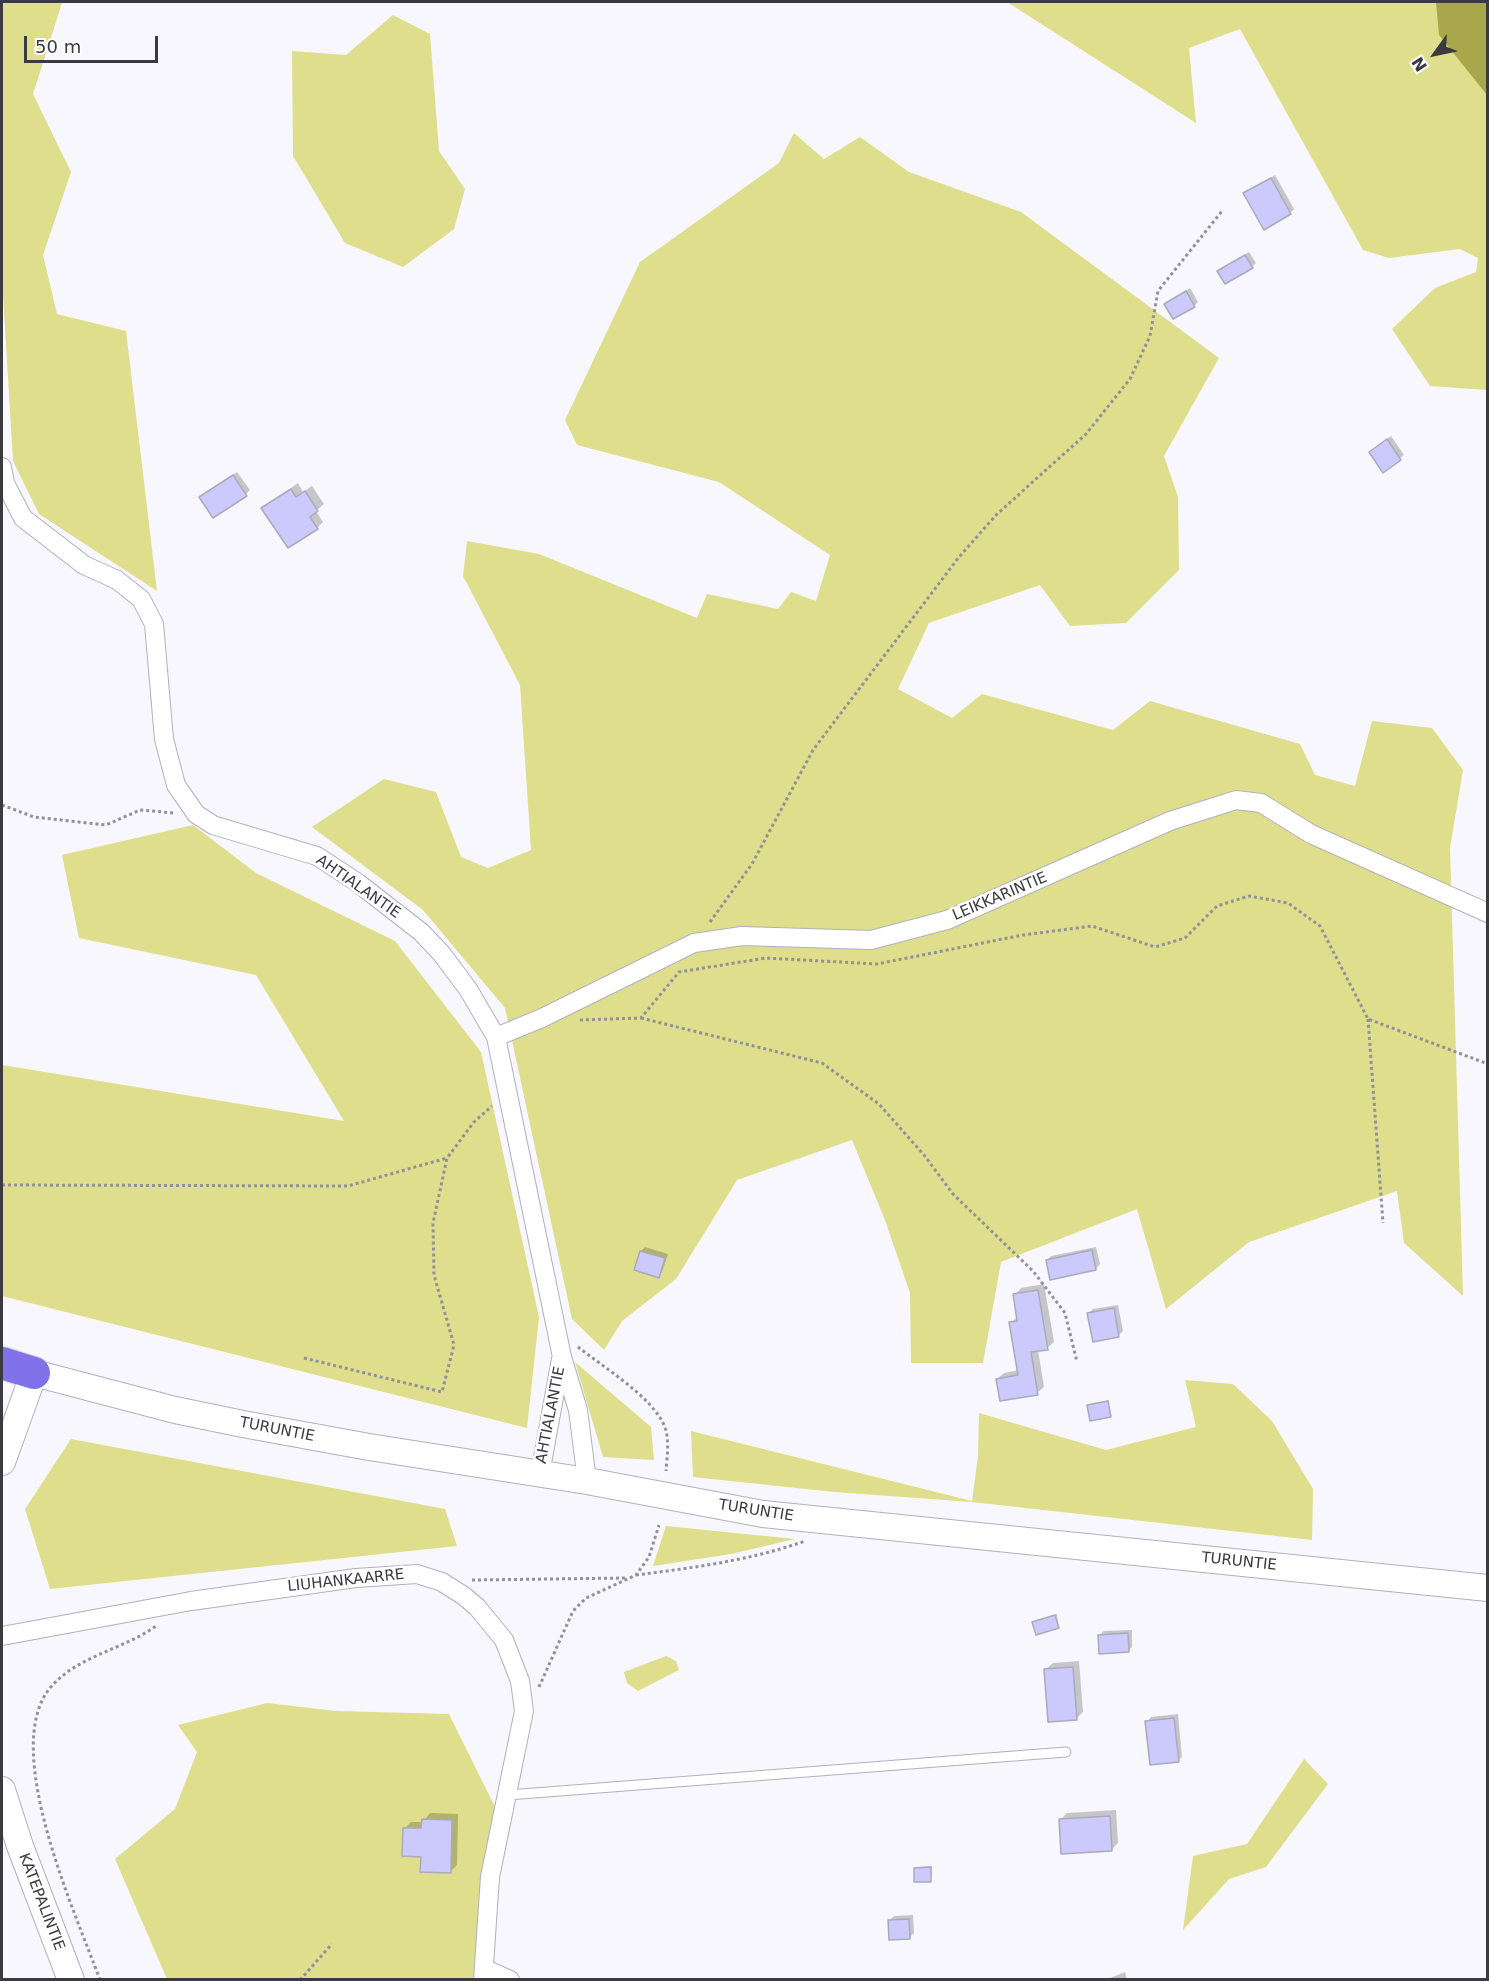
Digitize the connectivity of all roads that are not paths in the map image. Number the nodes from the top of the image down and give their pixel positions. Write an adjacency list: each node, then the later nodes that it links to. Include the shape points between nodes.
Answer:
1 (2, 466): 3 (street, AHTIALANTIE, via 5,483 23,518 84,564 117,580 141,599 154,624 164,739 176,785 196,814 213,825 318,856 358,883 421,932 441,953)
2 (1488, 913): 3 (street, LEIKKARINTIE, via 1311,834 1261,804 1236,800 1170,821 947,920 871,940 742,936 694,943)
3 (496, 1037): 4 (street, AHTIALANTIE)
4 (562, 1357): 8 (street, AHTIALANTIE); 9 (street, AHTIALANTIE, via 578,1410)
5 (2, 1363): 6 (highway)
6 (34, 1373): 7 (main road); 8 (main road, TURUNTIE, via 243,1424)
7 (2, 1462)
8 (540, 1474): 9 (main road, TURUNTIE)
9 (587, 1481): 10 (main road, TURUNTIE, via 763,1514)
10 (1488, 1588)
11 (2, 1636): 14 (street, LIUHANKAARRE, via 191,1601 356,1578 417,1574 442,1582 477,1607 504,1640 520,1681 524,1711)
12 (1066, 1752): 14 (lane)
13 (2, 1790): 16 (main road, KATEPALINTIE)
14 (508, 1795): 15 (street, LIUHANKAARRE, via 490,1877)
15 (484, 1974): 17 (street)
16 (71, 1980)
17 (510, 1980)

